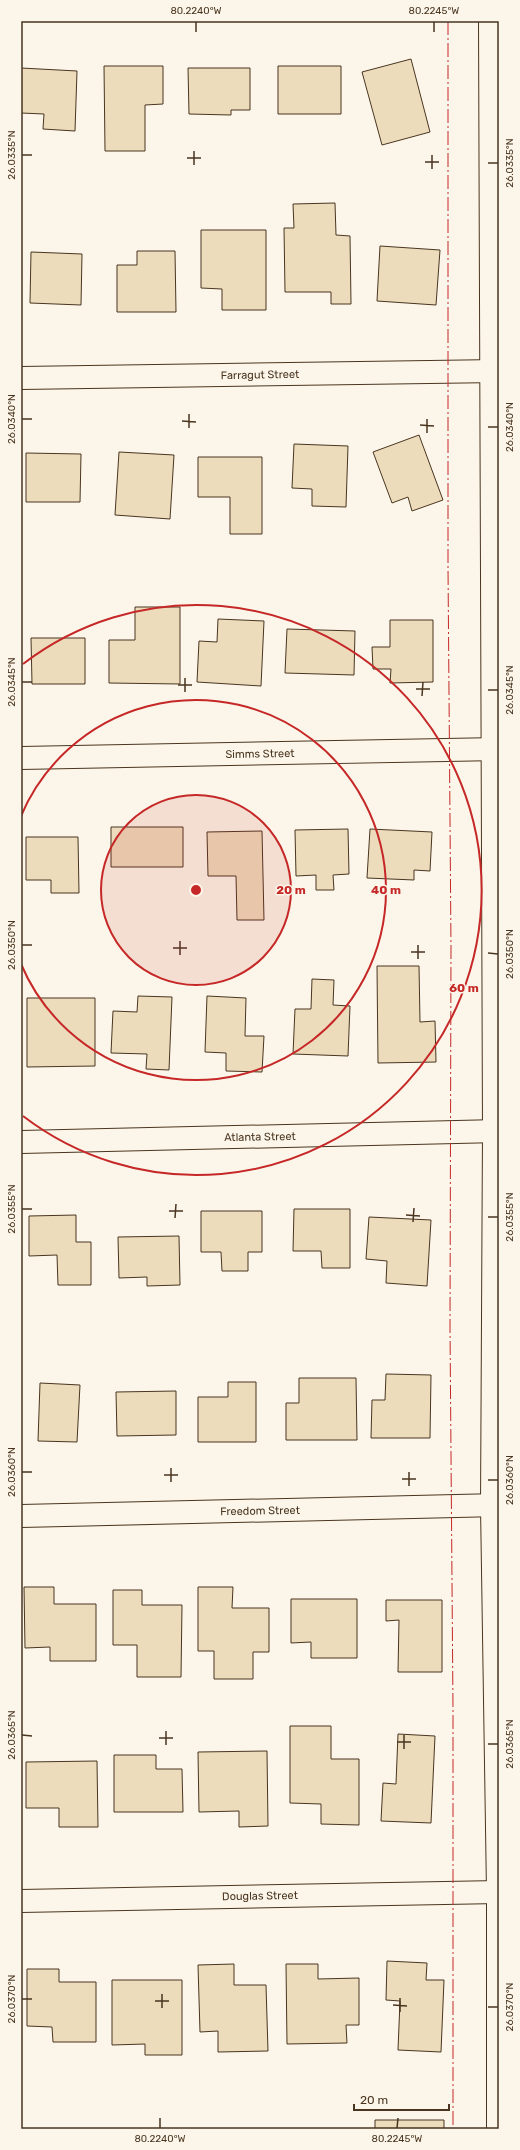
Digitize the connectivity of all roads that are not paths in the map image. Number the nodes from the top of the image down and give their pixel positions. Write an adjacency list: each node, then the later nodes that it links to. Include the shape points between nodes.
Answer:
1 (490, 21): 2 (street)
2 (496, 371): 3 (street, Farragut Street); 4 (street)
3 (21, 378)
4 (496, 749): 5 (street, Simms Street); 6 (street)
5 (21, 758)
6 (496, 1131): 7 (street, Atlanta Street); 8 (street)
7 (21, 1142)
8 (495, 1505): 9 (street, Freedom Street); 10 (street)
9 (21, 1516)
10 (498, 1892): 11 (street, Douglas Street); 12 (street)
11 (21, 1901)
12 (498, 2129)

